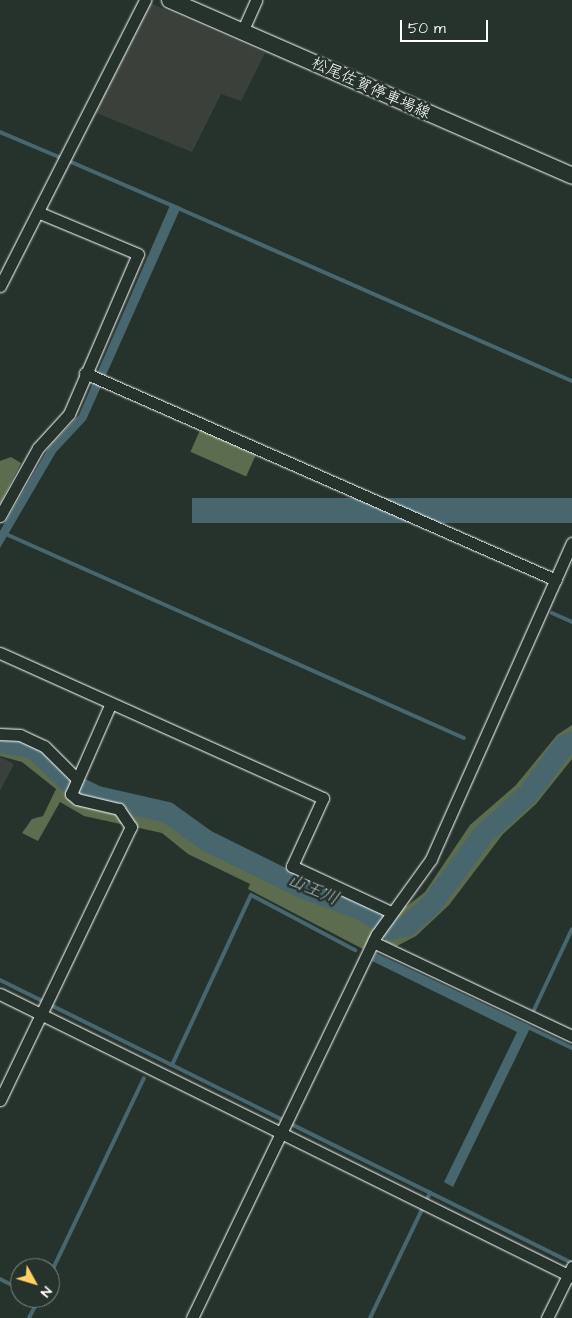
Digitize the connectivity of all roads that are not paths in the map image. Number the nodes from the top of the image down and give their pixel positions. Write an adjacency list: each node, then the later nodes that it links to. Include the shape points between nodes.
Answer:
1 (145, 0): 6 (street)
2 (170, 0): 4 (main road, 松尾佐賀停車場線)
3 (256, 0): 4 (street)
4 (242, 32): 5 (main road, 松尾佐賀停車場線)
5 (572, 176)
6 (40, 213): 7 (street); 8 (street, via 138,254)
7 (0, 286)
8 (89, 374): 9 (street, via 69,414 38,448); 11 (street)
9 (0, 516)
10 (572, 543): 11 (street)
11 (556, 580): 16 (street, via 432,859)
12 (0, 653): 13 (street)
13 (111, 703): 15 (street); 16 (street, via 323,798 292,866)
14 (0, 734): 15 (street, via 20,735 44,746)
15 (77, 779): 19 (street, via 71,794 77,799 119,810 131,827)
16 (391, 912): 17 (street)
17 (375, 938): 20 (street); 22 (street)
18 (0, 994): 19 (street)
19 (41, 1014): 21 (street); 22 (street)
20 (572, 1036)
21 (0, 1100)
22 (281, 1133): 23 (street); 24 (street)
23 (571, 1273): 25 (street)
24 (192, 1318)
25 (547, 1318)

